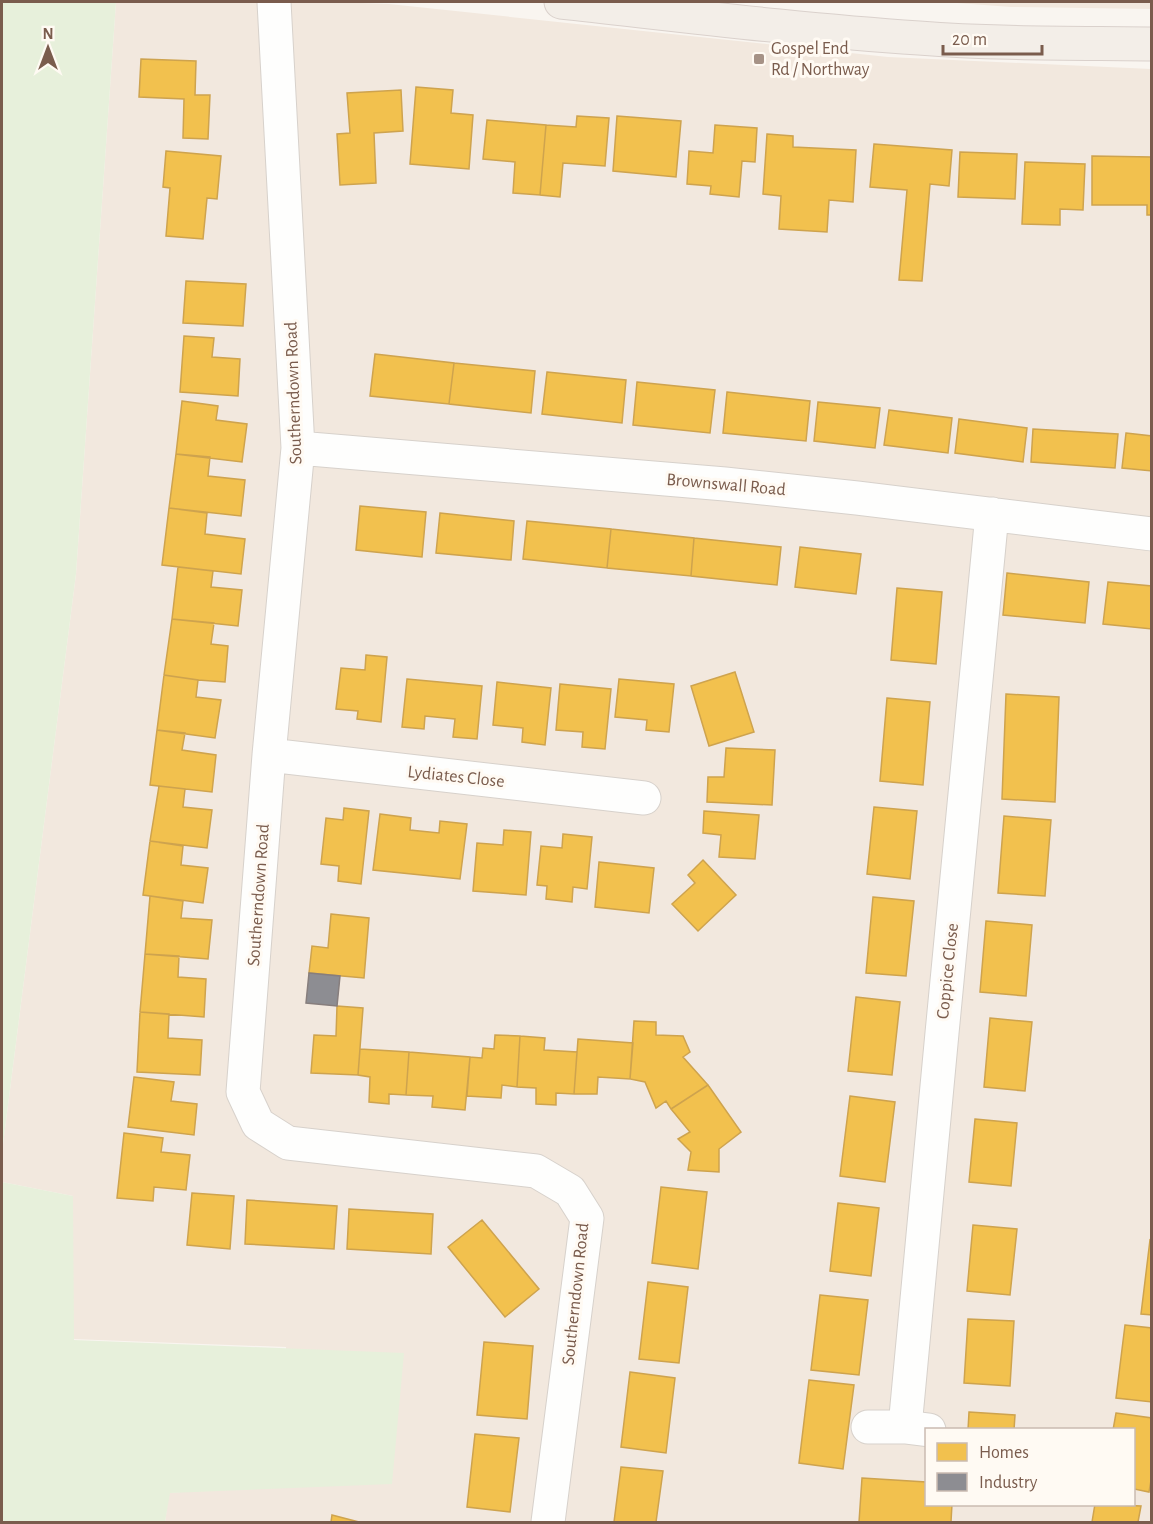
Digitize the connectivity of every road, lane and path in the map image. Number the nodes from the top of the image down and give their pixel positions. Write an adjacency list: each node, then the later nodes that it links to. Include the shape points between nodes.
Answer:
1 (274, 2): 4 (street, Southerndown Road)
2 (561, 2): 3 (main road, via 919,38)
3 (1152, 44)
4 (298, 448): 5 (street, Brownswall Road, via 725,484); 7 (street, Southerndown Road)
5 (992, 514): 6 (street, Brownswall Road); 10 (street, Coppice Close, via 944,1010)
6 (1152, 534)
7 (269, 755): 8 (street, Lydiates Close); 11 (street, Southerndown Road, via 243,1092 258,1124 288,1143 536,1171 570,1191 587,1218)
8 (644, 798)
9 (868, 1427): 10 (street, Coppice Close)
10 (917, 1428)
11 (548, 1522)

